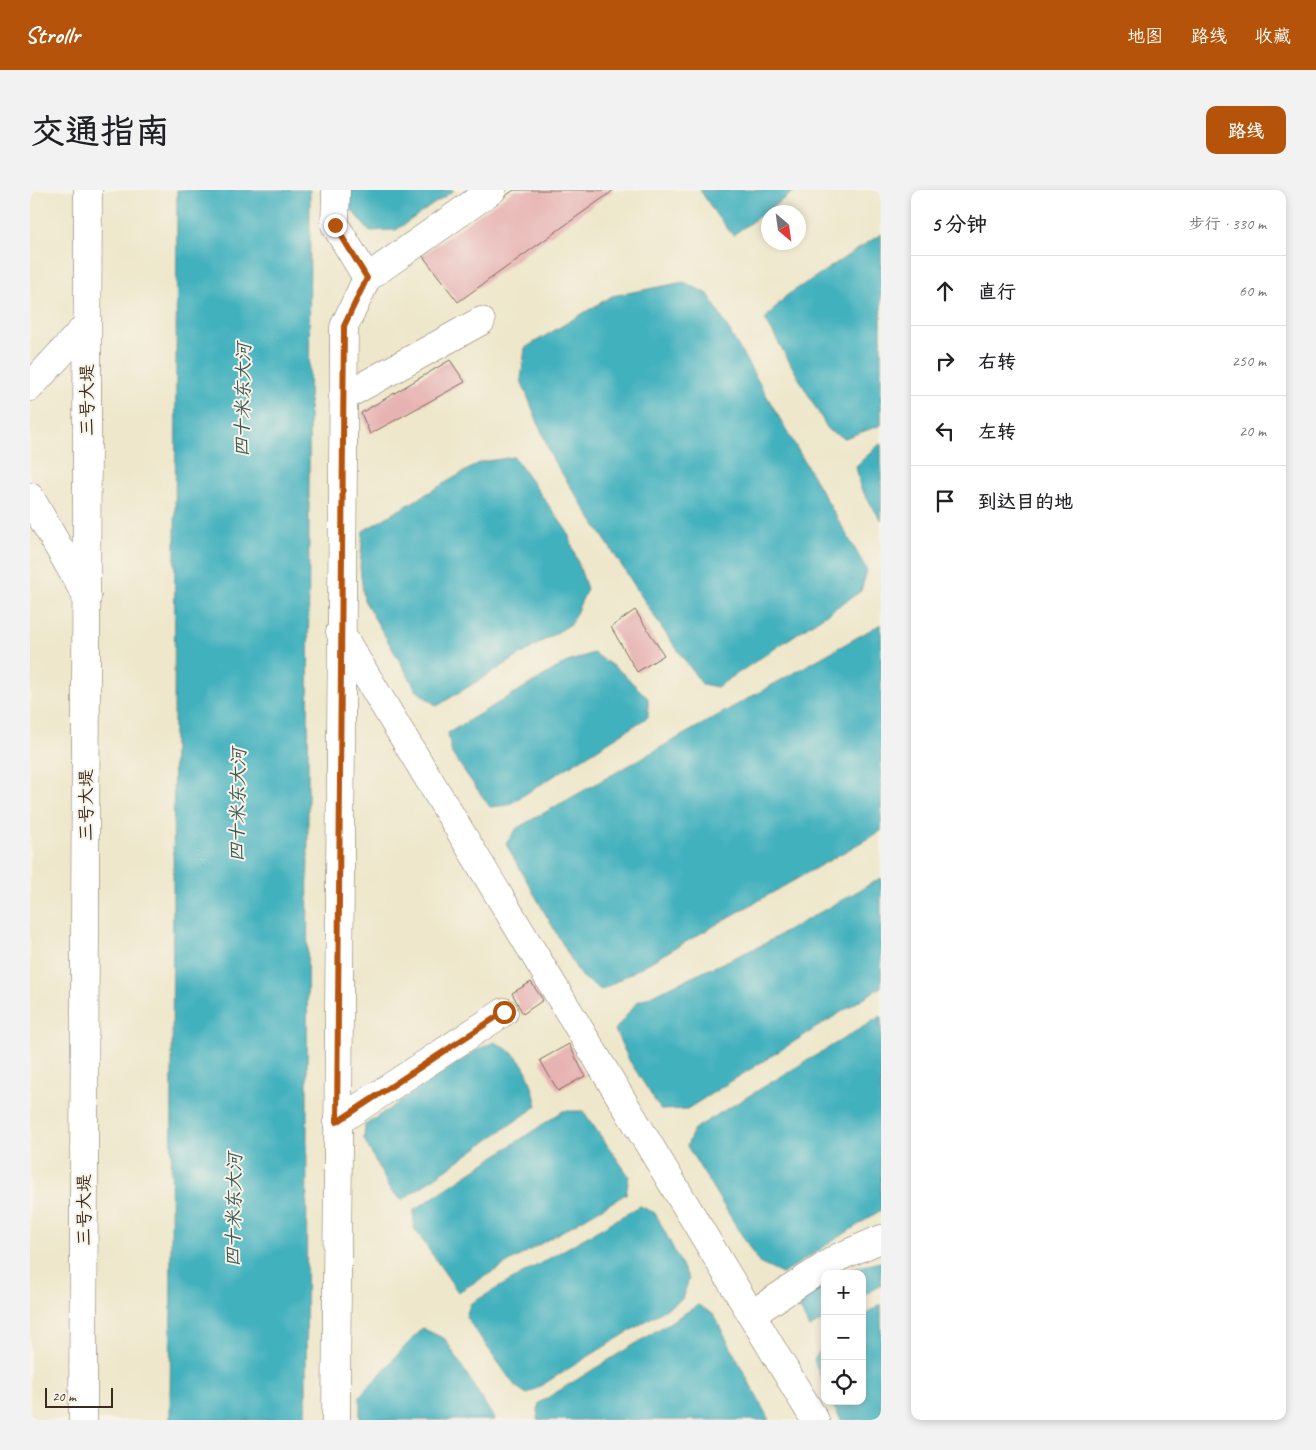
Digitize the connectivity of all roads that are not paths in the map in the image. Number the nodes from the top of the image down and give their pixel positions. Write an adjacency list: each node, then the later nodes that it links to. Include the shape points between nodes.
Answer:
1 (88, 190): 6 (street, 三号大堤)
2 (336, 190): 4 (street, via 335,225)
3 (492, 190): 4 (street)
4 (367, 278): 8 (street, via 344,326)
5 (481, 321): 8 (street)
6 (86, 326): 7 (street); 10 (street, 三号大堤)
7 (30, 387)
8 (343, 397): 11 (street)
9 (30, 497): 10 (street)
10 (88, 598): 16 (street, 三号大堤)
11 (340, 632): 13 (street); 15 (street)
12 (504, 1012): 13 (street)
13 (337, 1122): 17 (street)
14 (881, 1239): 15 (street, via 839,1257)
15 (752, 1314): 18 (street)
16 (83, 1420)
17 (336, 1420)
18 (816, 1420)

